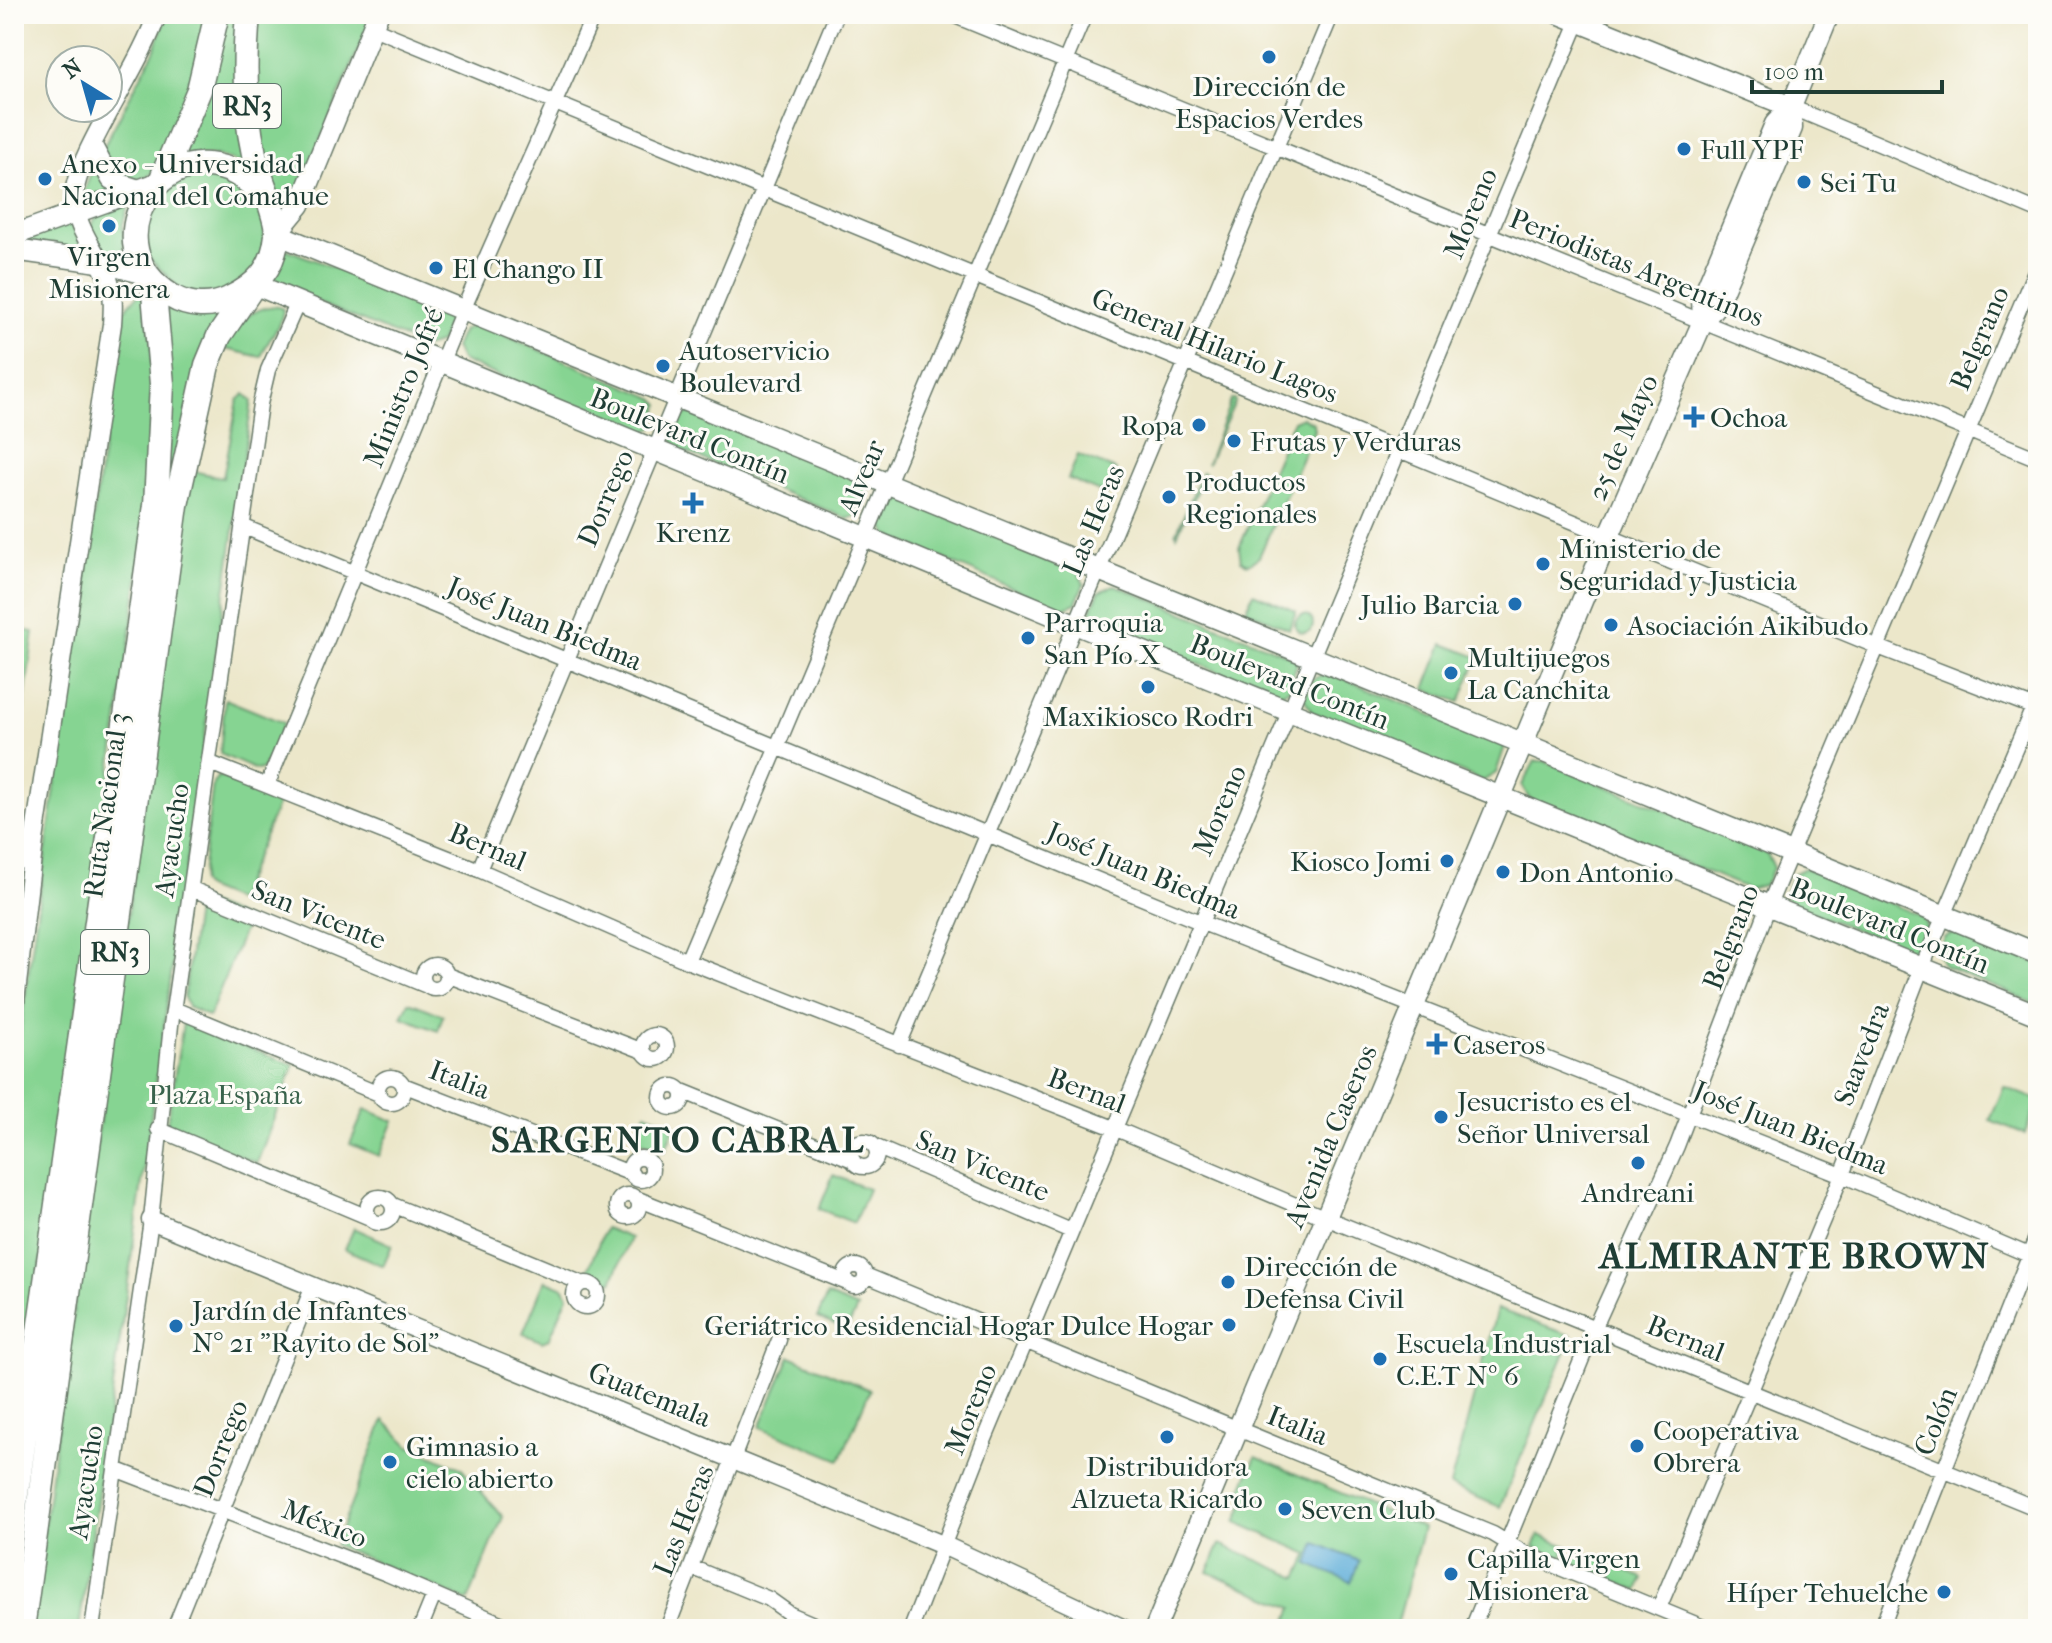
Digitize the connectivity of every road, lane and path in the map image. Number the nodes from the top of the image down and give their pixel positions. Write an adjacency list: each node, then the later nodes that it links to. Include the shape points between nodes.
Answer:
1 (157, 14): 15 (street, via 143,53)
2 (217, 14): 17 (highway, Ruta Nacional 3 / RN3, via 199,90)
3 (248, 14): 19 (highway, RN3, via 249,126)
4 (594, 14): 13 (street, Ministro Jofré)
5 (837, 14): 18 (street, Dorrego)
6 (950, 14): 12 (street, Periodistas Argentinos)
7 (1085, 14): 12 (street, Alvear)
8 (1332, 14): 16 (street, Las Heras)
9 (1829, 14): 14 (main road, 25 de Mayo)
10 (1573, 16): 14 (main road); 24 (street, Moreno)
11 (376, 21): 13 (street, General Hilario Lagos); 22 (main road, via 300,205)
12 (1065, 62): 16 (street, Periodistas Argentinos); 28 (street, Alvear)
13 (557, 102): 18 (street, General Hilario Lagos); 32 (street, Ministro Jofré)
14 (1791, 107): 21 (street); 33 (main road, 25 de Mayo, via 1792,128 1717,304)
15 (93, 146): 17 (street, via 111,180); 20 (street, via 74,194)
16 (1276, 148): 24 (street, Periodistas Argentinos); 34 (street, Las Heras)
17 (152, 183): 19 (highway, RN3, via 189,167 210,165 232,170); 20 (main road); 29 (highway, Ruta Nacional 3 / RN3, via 135,231 137,253)
18 (765, 187): 28 (street, General Hilario Lagos); 36 (street, Dorrego)
19 (265, 197): 22 (highway, RN3)
20 (78, 211): 23 (main road); 26 (street)
21 (2038, 211)
22 (277, 233): 30 (highway, RN3, via 269,266); 32 (main road, Boulevard Contín)
23 (14, 235)
24 (1488, 236): 33 (street, Periodistas Argentinos); 39 (street, Moreno)
25 (14, 250): 26 (main road)
26 (99, 262): 29 (main road); 60 (street, via 112,294 112,324)
27 (2038, 264): 37 (street, Belgrano)
28 (976, 275): 34 (street, General Hilario Lagos); 41 (street, Alvear)
29 (150, 278): 30 (highway, via 177,300 197,305 218,304); 97 (highway, Ruta Nacional 3 / RN3, via 162,384 156,505)
30 (253, 287): 31 (main road, Boulevard Contín); 105 (highway, Ruta Nacional 3 / RN3, via 219,336 207,365 176,505)
31 (298, 302): 35 (main road, Boulevard Contín); 42 (street, Ayacucho, via 268,370)
32 (463, 310): 35 (street, Ministro Jofré); 36 (main road, Boulevard Contín)
33 (1703, 321): 37 (street, Periodistas Argentinos); 44 (main road, 25 de Mayo)
34 (1187, 362): 39 (street, General Hilario Lagos); 45 (street, Las Heras)
35 (440, 363): 38 (main road, Boulevard Contín); 46 (street, Ministro Jofré)
36 (677, 398): 38 (street, Dorrego); 41 (main road, Boulevard Contín)
37 (1969, 430): 40 (street, Periodistas Argentinos); 48 (street, Belgrano)
38 (653, 450): 43 (main road, Boulevard Contín); 50 (street, Dorrego)
39 (1400, 450): 44 (street, General Hilario Lagos); 49 (street, Moreno)
40 (2038, 459)
41 (887, 482): 43 (street, Alvear); 45 (main road, Boulevard Contín)
42 (242, 526): 46 (street, José Juan Biedma); 55 (street, Ayacucho)
43 (865, 534): 47 (main road, Boulevard Contín); 54 (street, Alvear)
44 (1609, 536): 48 (street, General Hilario Lagos); 53 (main road, 25 de Mayo)
45 (1099, 570): 47 (street, Las Heras); 49 (main road, Boulevard Contín)
46 (354, 573): 50 (street, José Juan Biedma); 56 (street, Ministro Jofré)
47 (1077, 625): 52 (main road, Boulevard Contín); 58 (street, Las Heras)
48 (1878, 647): 51 (street, General Hilario Lagos); 59 (street, Belgrano)
49 (1313, 658): 52 (street, Moreno); 53 (main road, Boulevard Contín)
50 (566, 659): 54 (street, José Juan Biedma); 61 (street, Dorrego)
51 (2036, 704): 64 (street, Saavedra)
52 (1290, 711): 57 (main road, Boulevard Contín); 65 (street, Moreno)
53 (1525, 743): 57 (main road, 25 de Mayo); 59 (main road, Boulevard Contín)
54 (779, 748): 58 (street, José Juan Biedma); 67 (street, Alvear)
55 (210, 763): 56 (street, Bernal); 62 (street, Ayacucho)
56 (268, 783): 61 (street, Bernal)
57 (1502, 798): 63 (main road, Boulevard Contín); 70 (main road, Avenida Caseros)
58 (989, 834): 65 (street, José Juan Biedma); 73 (street, Las Heras)
59 (1792, 854): 63 (street, Belgrano); 64 (main road, Boulevard Contín)
60 (23, 862): 71 (street)
61 (479, 870): 67 (street, Bernal)
62 (192, 889): 69 (street, Ayacucho); 74 (street, San Vicente, via 427,986 423,978 429,967 440,966 447,975)
63 (1769, 905): 68 (main road, Boulevard Contín); 76 (street, Belgrano)
64 (1944, 917): 66 (main road, Boulevard Contín); 68 (street, Saavedra)
65 (1200, 922): 70 (street, José Juan Biedma); 77 (street, Moreno)
66 (2038, 954)
67 (687, 961): 73 (street, Bernal)
68 (1922, 967): 72 (main road, Boulevard Contín); 80 (street, Saavedra)
69 (174, 1009): 78 (street, Ayacucho); 79 (street, Italia, via 379,1094 388,1077 396,1078)
70 (1415, 1009): 76 (street, José Juan Biedma); 82 (main road, Avenida Caseros)
71 (14, 1010)
72 (2038, 1015)
73 (899, 1045): 77 (street, Bernal)
74 (643, 1051)
75 (682, 1091): 84 (street, San Vicente, via 860,1166 871,1164 877,1154 874,1146)
76 (1690, 1114): 80 (street, José Juan Biedma); 89 (street, Belgrano)
77 (1114, 1128): 82 (street, Bernal); 84 (street, Moreno)
78 (158, 1129): 83 (street, Ayacucho); 87 (street, via 370,1218 367,1210 373,1199 386,1198)
79 (632, 1174)
80 (1842, 1175): 86 (street, José Juan Biedma); 92 (street, Saavedra)
81 (638, 1199): 91 (street, Italia, via 850,1284 845,1277 849,1268 858,1266 865,1275)
82 (1326, 1218): 89 (street, Bernal); 93 (main road, Avenida Caseros)
83 (151, 1220): 88 (street, Guatemala); 95 (street, Ayacucho)
84 (1071, 1231): 91 (street, Moreno)
85 (2038, 1233): 86 (street, Colón)
86 (2034, 1257): 96 (street, Colón)
87 (581, 1283)
88 (313, 1286): 94 (street, Guatemala); 99 (street, Dorrego)
89 (1594, 1329): 92 (street, Bernal); 100 (street, Belgrano)
90 (779, 1340): 94 (street, Las Heras)
91 (1026, 1342): 93 (street, Italia); 101 (street, Moreno)
92 (1750, 1392): 96 (street, Bernal); 104 (street, Saavedra)
93 (1237, 1429): 100 (street, Italia); 114 (main road, Avenida Caseros)
94 (735, 1460): 101 (street, Guatemala); 102 (street, Las Heras)
95 (115, 1469): 99 (street, México); 106 (street, Ayacucho)
96 (1944, 1471): 98 (street, Bernal); 117 (street, Colón)
97 (14, 1508)
98 (2038, 1509)
99 (223, 1510): 103 (street, México); 107 (street, Dorrego)
100 (1506, 1542): 104 (street, Italia); 115 (street, Belgrano)
101 (945, 1546): 112 (street, Moreno); 113 (street, Guatemala)
102 (691, 1567): 110 (street, Las Heras); 111 (street)
103 (434, 1595): 108 (street); 109 (street, México)
104 (1659, 1608): 116 (street, Italia)
105 (22, 1629)
106 (92, 1629)
107 (174, 1629)
108 (420, 1629)
109 (514, 1629)
110 (667, 1629)
111 (825, 1629)
112 (911, 1629)
113 (1124, 1629)
114 (1155, 1629)
115 (1472, 1629)
116 (1708, 1629)
117 (1881, 1629)

